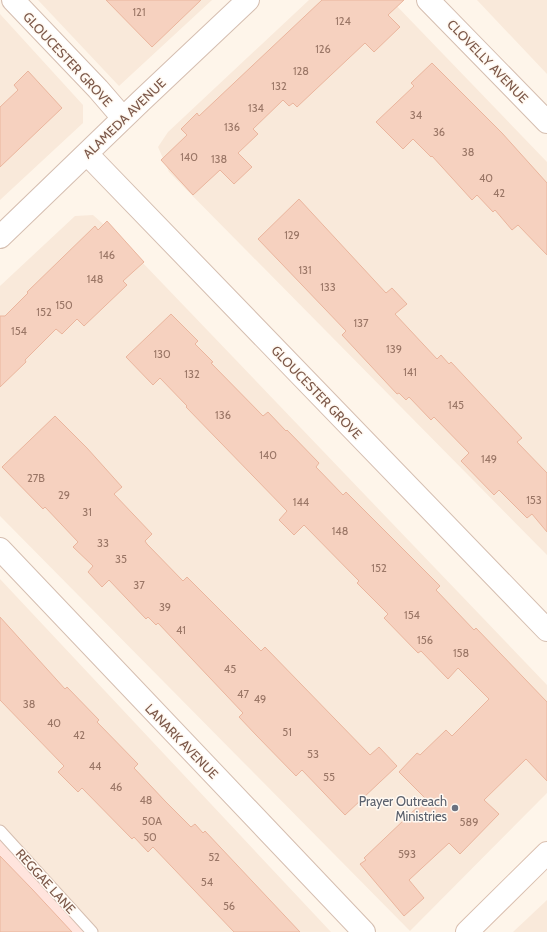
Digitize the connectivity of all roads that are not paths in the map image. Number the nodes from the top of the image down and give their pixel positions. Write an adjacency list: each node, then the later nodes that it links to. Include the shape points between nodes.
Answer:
1 (13, 0): 4 (street, GLOUCESTER GROVE, via 98,88)
2 (248, 0): 4 (street, ALAMEDA AVENUE)
3 (428, 0): 5 (street, CLOVELLY AVENUE)
4 (123, 118): 6 (street, ALAMEDA AVENUE)
5 (547, 122)
6 (87, 154): 7 (street, ALAMEDA AVENUE); 9 (street, GLOUCESTER GROVE)
7 (0, 237)
8 (0, 549): 13 (street, LANARK AVENUE)
9 (547, 630)
10 (0, 831): 12 (lane, REGGAE LANE)
11 (547, 853): 14 (street)
12 (92, 932)
13 (364, 932)
14 (467, 932)

